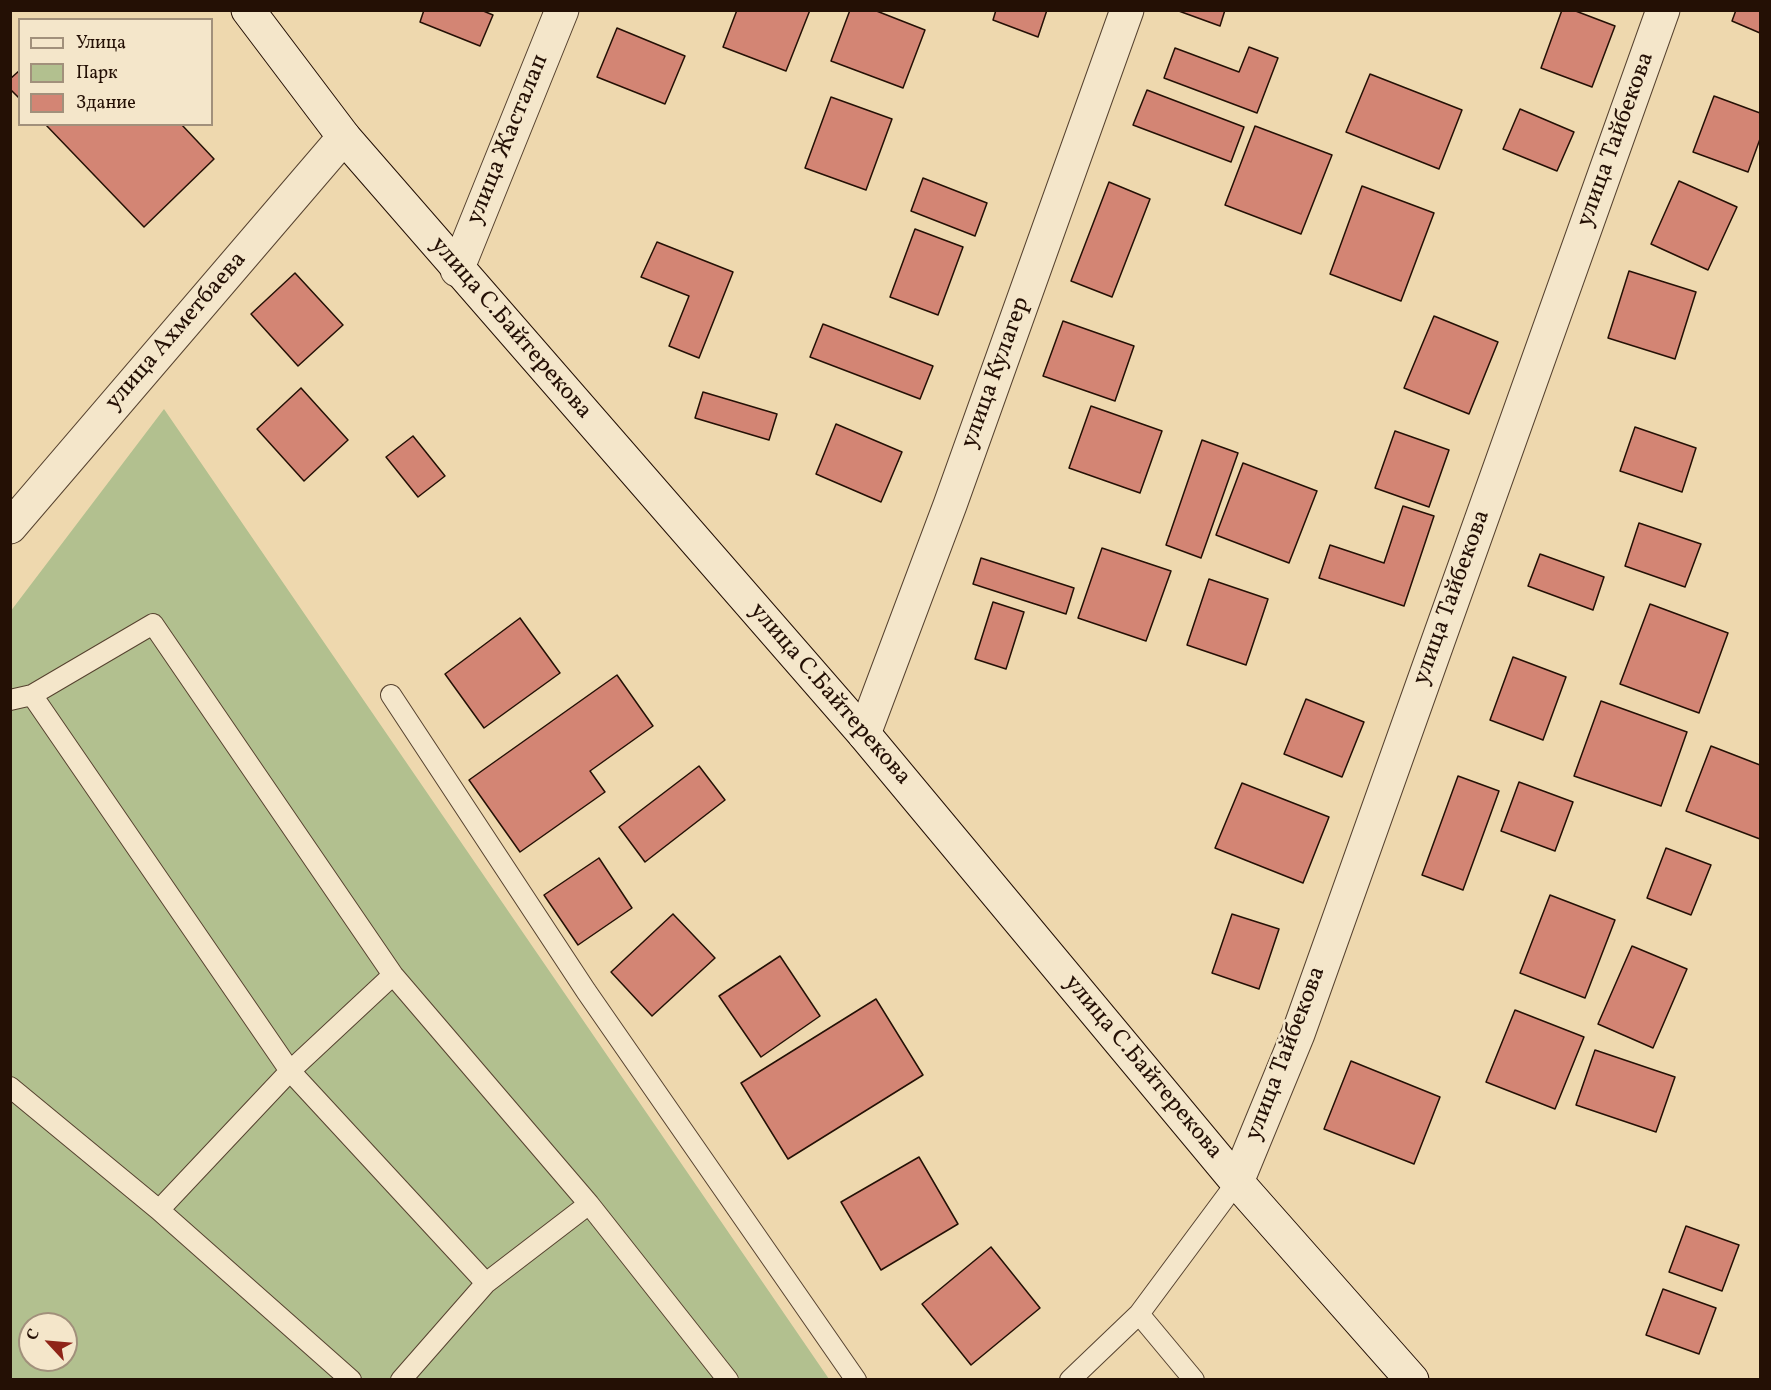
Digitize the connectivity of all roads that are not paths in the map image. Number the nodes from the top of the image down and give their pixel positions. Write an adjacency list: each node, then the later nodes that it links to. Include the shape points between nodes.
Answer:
1 (248, 10): 5 (street, улица С.Байтерекова)
2 (561, 10): 6 (street, улица Жасталап)
3 (1127, 10): 11 (street, улица Кулагер)
4 (1663, 10): 15 (street, улица Тайбекова, via 1298,1034)
5 (344, 137): 6 (street, улица С.Байтерекова); 7 (street, улица Ахметбаева)
6 (457, 270): 11 (street, улица С.Байтерекова)
7 (10, 527)
8 (32, 694): 10 (lane); 12 (lane, via 153,624); 13 (lane)
9 (391, 695): 23 (lane, via 586,991)
10 (10, 700)
11 (864, 734): 15 (street, улица С.Байтерекова)
12 (393, 975): 13 (lane); 16 (lane)
13 (290, 1071): 17 (lane); 18 (lane)
14 (10, 1087): 17 (lane)
15 (1237, 1182): 19 (lane); 26 (street, улица С.Байтерекова)
16 (589, 1204): 18 (lane); 22 (lane)
17 (159, 1210): 20 (lane)
18 (486, 1283): 21 (lane)
19 (1139, 1314): 24 (lane); 25 (lane)
20 (351, 1380)
21 (401, 1380)
22 (728, 1380)
23 (856, 1380)
24 (1070, 1380)
25 (1194, 1380)
26 (1412, 1380)

